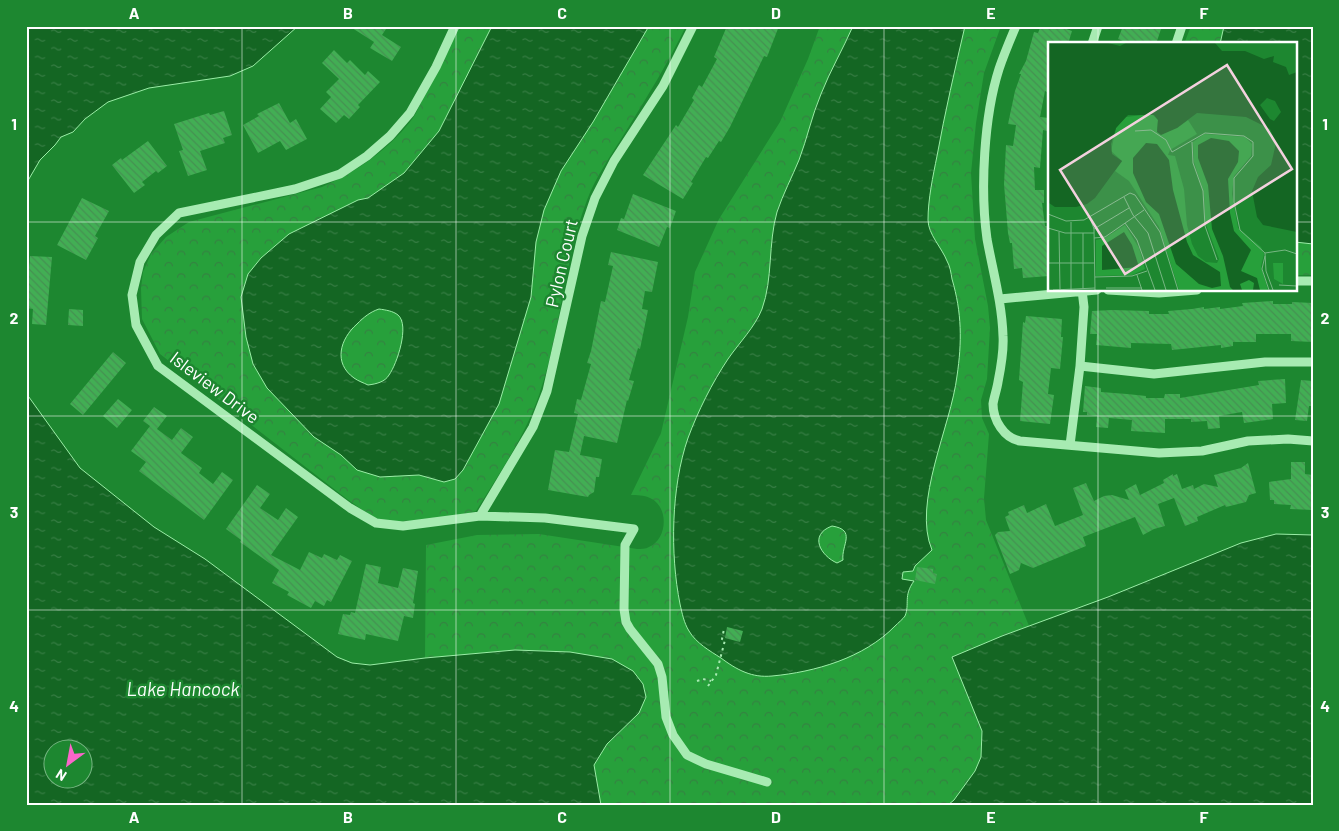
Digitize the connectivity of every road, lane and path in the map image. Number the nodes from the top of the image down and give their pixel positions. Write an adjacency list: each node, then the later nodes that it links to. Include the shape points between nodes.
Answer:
1 (455, 26): 19 (street, Isleview Drive, via 410,113 367,156 340,174 296,189 179,213 156,235 140,262 132,296 136,326 158,366 350,508 376,522 403,526)
2 (693, 26): 19 (street, Pylon Court, via 663,86 614,161 595,198 582,236 547,391 533,427)
3 (1016, 26): 14 (street, via 999,70 989,116 983,184 987,238)
4 (1098, 26): 6 (street)
5 (1182, 26): 7 (street)
6 (1093, 42)
7 (1177, 42)
8 (1296, 281): 9 (street)
9 (1313, 281)
10 (1082, 291): 14 (street); 16 (street)
11 (1133, 291): 13 (street)
12 (1178, 291): 13 (street)
13 (1158, 292)
14 (1000, 299): 18 (street, via 1004,338 993,404 995,417 1011,439)
15 (1313, 362): 16 (street, via 1265,362 1154,374)
16 (1080, 366): 18 (street)
17 (1313, 441): 18 (street, via 1248,441 1202,451 1159,453)
18 (1070, 446)
19 (480, 516): 24 (street, Isleview Drive, via 545,518 634,529 625,545 626,622 658,664 666,717 673,735 687,754 706,764)
20 (724, 628): 22 (path, via 720,663)
21 (698, 681): 22 (path)
22 (711, 681): 23 (path)
23 (708, 686)
24 (767, 782)

